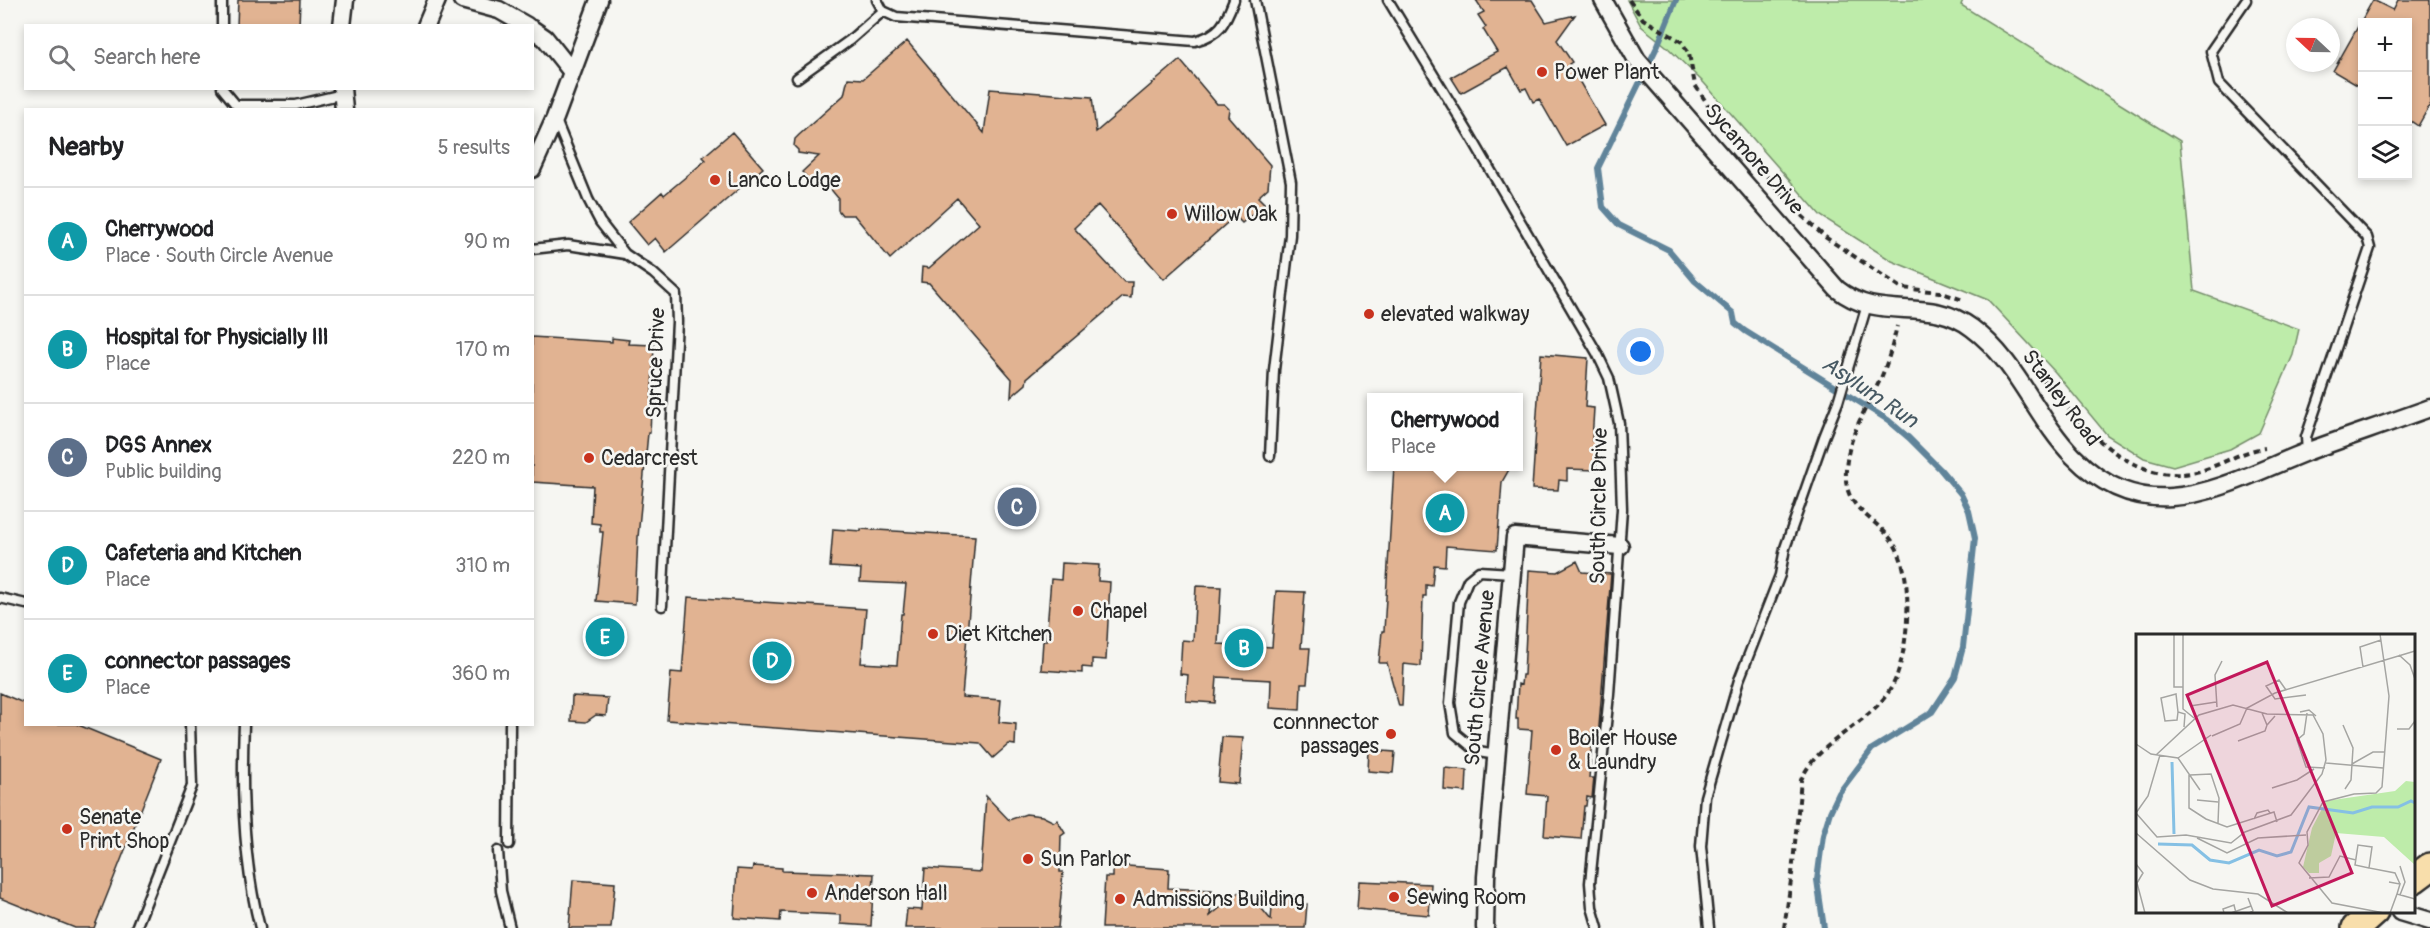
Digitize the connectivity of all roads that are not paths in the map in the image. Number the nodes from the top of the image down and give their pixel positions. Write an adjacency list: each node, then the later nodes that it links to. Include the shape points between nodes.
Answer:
1 (222, 0): 13 (lane)
2 (345, 0): 14 (street)
3 (437, 0): 15 (street)
4 (462, 0): 16 (street, via 499,10)
5 (599, 0): 18 (street)
6 (877, 0): 12 (lane)
7 (1234, 0): 12 (lane, via 1219,30 1195,40 946,22 896,17)
8 (1255, 0): 30 (lane, via 1291,182 1290,235)
9 (1388, 0): 31 (lane, South Circle Drive, via 1545,262 1609,378 1619,423)
10 (1603, 0): 26 (street, Sycamore Drive, via 1638,60 1825,276 1848,297)
11 (2246, 0): 29 (lane, via 2211,51 2219,83 2367,237 2370,249 2306,436)
12 (883, 11): 19 (lane)
13 (222, 24)
14 (342, 24)
15 (427, 24)
16 (524, 24)
17 (534, 30): 18 (street)
18 (572, 72): 22 (street)
19 (797, 78)
20 (224, 90): 21 (lane, via 236,105 296,105)
21 (346, 95)
22 (555, 118): 23 (street); 25 (lane, Spruce Drive, via 585,194 600,222)
23 (534, 165)
24 (534, 249): 25 (lane, Spruce Drive, via 568,244)
25 (625, 254): 35 (lane, Spruce Drive, via 676,294)
26 (1867, 305): 27 (street, Sycamore Drive); 52 (lane, via 1838,402 1785,548 1780,575 1739,680 1705,797 1701,846)
27 (1899, 313): 29 (street, Stanley Road, via 1942,312 1971,327 2018,376 2069,452 2118,490 2150,496 2187,496)
28 (2430, 408): 29 (street, Stanley Road)
29 (2307, 452)
30 (1270, 456)
31 (1620, 546): 32 (street, South Circle Avenue, via 1515,537); 51 (lane, South Circle Drive, via 1610,694 1590,883)
32 (1512, 573): 39 (street, South Circle Avenue); 39 (lane, via 1479,571 1468,580 1459,602 1450,703 1455,733 1478,752)
33 (0, 598): 34 (lane)
34 (24, 604)
35 (662, 606)
36 (190, 726): 47 (lane, via 192,786)
37 (244, 726): 48 (lane, via 244,816 251,888)
38 (510, 726): 40 (lane)
39 (1497, 755): 50 (street, South Circle Avenue)
40 (509, 844)
41 (498, 851): 49 (lane, via 501,891)
42 (2430, 867): 43 (main road)
43 (2415, 878)
44 (2373, 913): 53 (main road)
45 (2403, 913): 46 (street)
46 (2430, 921)
47 (136, 928)
48 (260, 928)
49 (510, 928)
50 (1485, 928)
51 (1598, 928)
52 (1710, 928)
53 (2356, 928)

